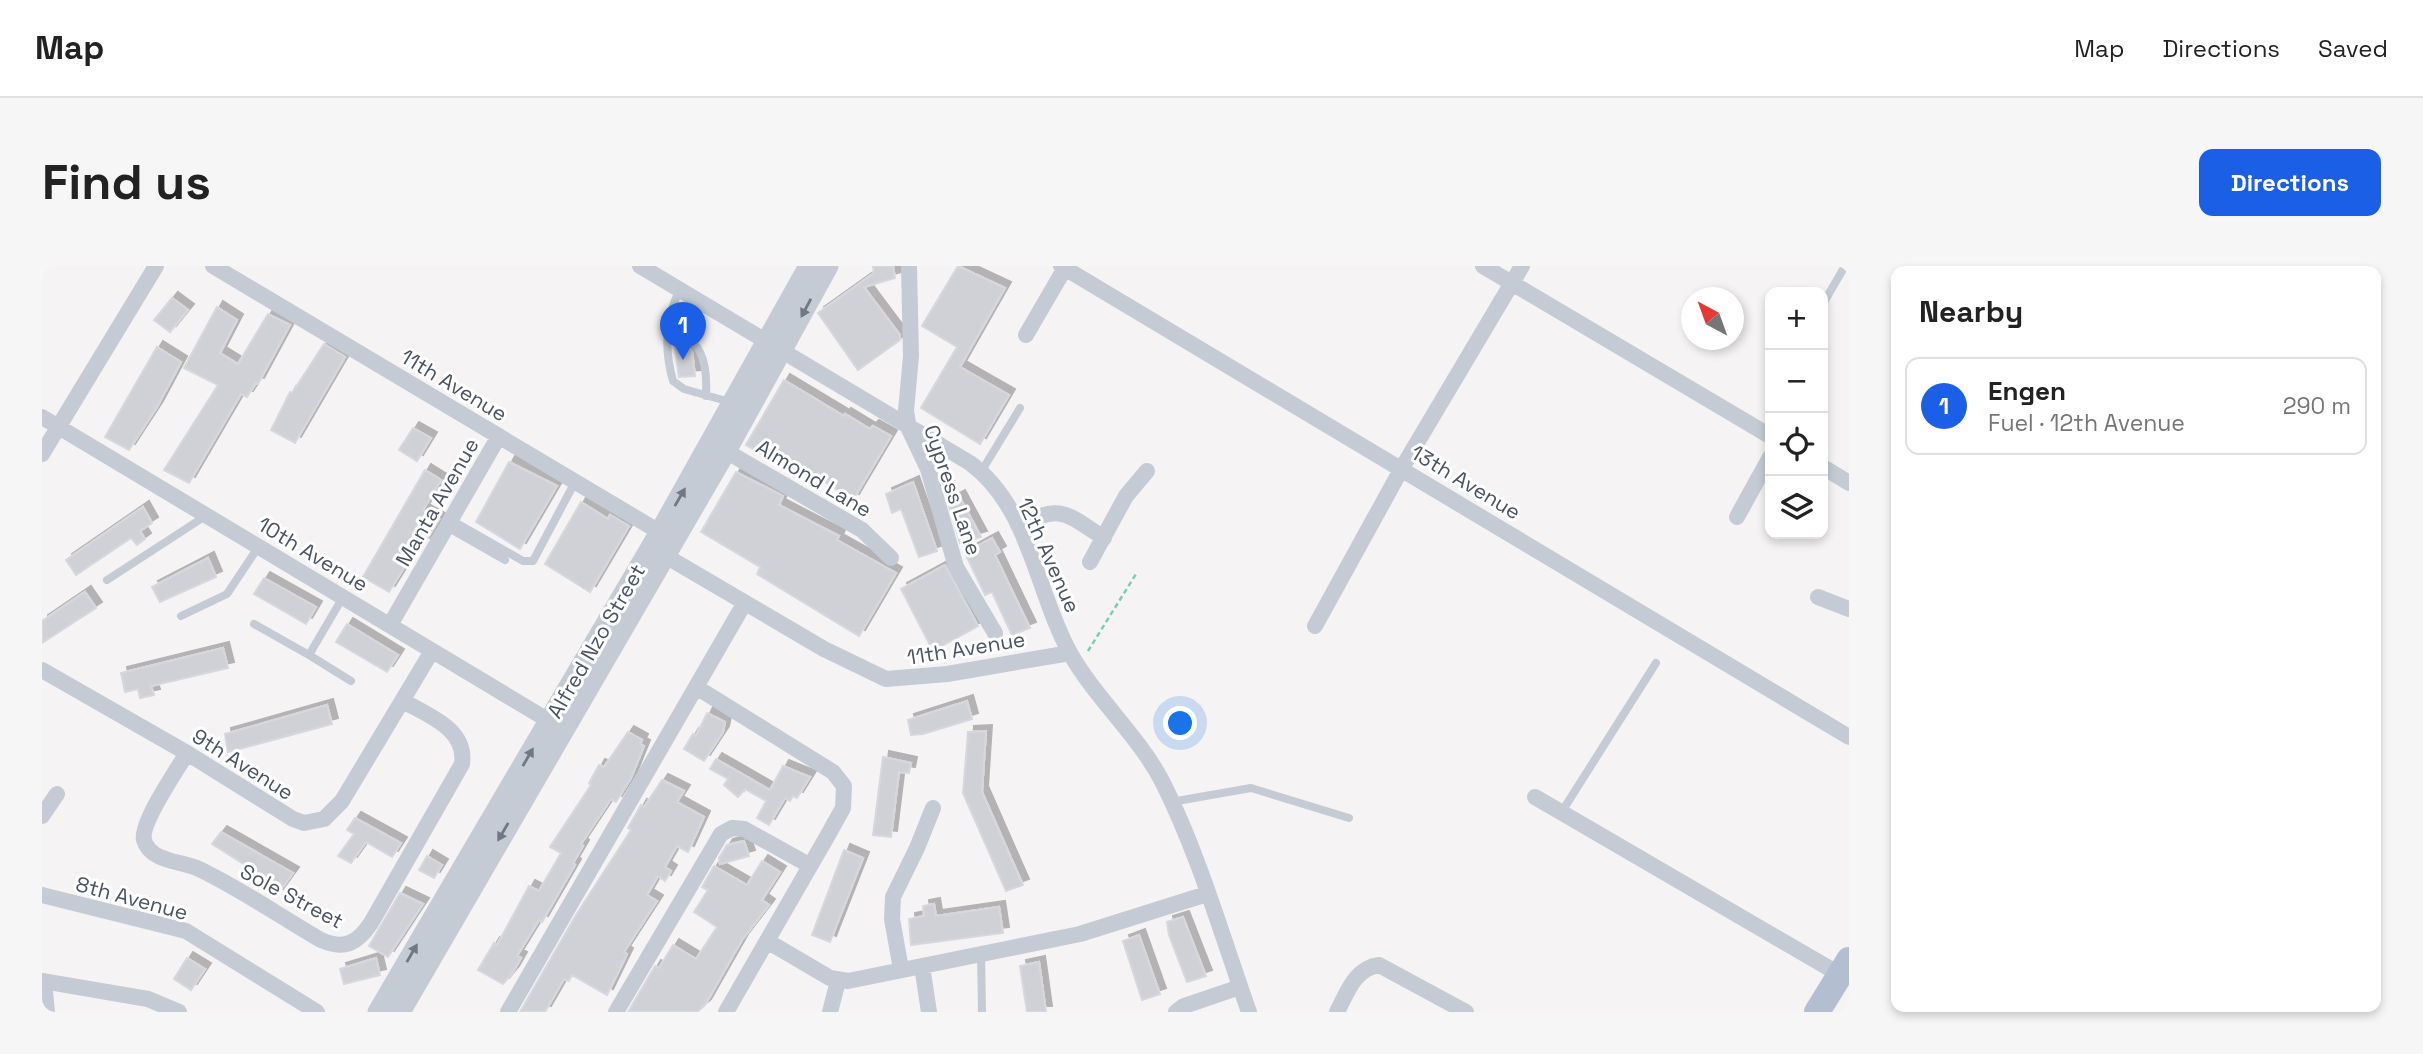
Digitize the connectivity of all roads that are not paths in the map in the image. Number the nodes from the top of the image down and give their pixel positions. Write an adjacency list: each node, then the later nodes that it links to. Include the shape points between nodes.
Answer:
1 (156, 266): 21 (street)
2 (213, 266): 24 (street, 11th Avenue)
3 (640, 266): 12 (street, 12th Avenue)
4 (809, 266): 16 (street, Alfred Nzo Street)
5 (828, 266): 16 (street, Alfred Nzo Street, one-way to 16)
6 (909, 266): 22 (street, Cypress Lane)
7 (1483, 266): 11 (street)
8 (1522, 266): 11 (street)
9 (1845, 266): 13 (lane)
10 (1063, 267): 15 (street); 28 (street, 13th Avenue)
11 (1512, 283): 23 (street); 28 (street)
12 (680, 289): 14 (lane); 16 (street, 12th Avenue)
13 (1828, 295)
14 (668, 324): 17 (lane, via 697,345 707,379); 17 (lane, via 673,381)
15 (1026, 335)
16 (775, 344): 18 (street, Alfred Nzo Street); 22 (street, 12th Avenue)
17 (706, 396): 18 (lane)
18 (741, 407): 25 (street, Alfred Nzo Street)
19 (1020, 408): 31 (lane)
20 (42, 417): 21 (street, 10th Avenue)
21 (58, 426): 26 (street); 34 (street, 10th Avenue)
22 (909, 429): 31 (street, 12th Avenue); 53 (street, Cypress Lane, via 928,469 956,567)
23 (1765, 433)
24 (499, 436): 32 (street, 11th Avenue); 36 (street, Manta Avenue)
25 (719, 447): 39 (street, Alfred Nzo Street); 41 (street, Almond Lane, via 862,530)
26 (42, 454)
27 (1765, 466): 35 (street)
28 (1402, 468): 52 (street); 63 (street, 13th Avenue)
29 (1828, 470): 33 (street)
30 (1147, 471): 38 (street, via 1126,496)
31 (981, 472): 37 (street, 12th Avenue)
32 (575, 482): 36 (lane, via 533,561 523,561); 39 (street, 11th Avenue)
33 (1849, 483)
34 (206, 515): 40 (street, 10th Avenue); 44 (lane)
35 (1737, 517)
36 (449, 524): 42 (lane); 51 (street, Manta Avenue)
37 (1018, 525): 38 (street, via 1060,512); 56 (street, 12th Avenue)
38 (1104, 538): 43 (street)
39 (663, 544): 47 (street, 11th Avenue); 62 (street, Alfred Nzo Street)
40 (259, 546): 45 (street, 10th Avenue); 49 (lane, via 227,594)
41 (891, 558)
42 (505, 561)
43 (1090, 562)
44 (107, 580)
45 (343, 597): 51 (street, 10th Avenue); 55 (lane)
46 (1818, 597): 48 (street)
47 (744, 604): 56 (street, 11th Avenue, via 886,679); 60 (street)
48 (1849, 609)
49 (181, 616)
50 (254, 624): 55 (lane)
51 (390, 625): 54 (street, 10th Avenue)
52 (1315, 626)
53 (995, 633)
54 (432, 651): 61 (street, 9th Avenue); 62 (street, 10th Avenue)
55 (309, 655): 59 (lane)
56 (1074, 659): 67 (street, 12th Avenue, via 1155,771)
57 (1656, 663): 69 (lane)
58 (42, 670): 64 (street, 9th Avenue)
59 (351, 681)
60 (696, 687): 72 (street, via 840,778 843,808); 88 (street)
61 (403, 701): 64 (street, 9th Avenue, via 342,801 315,822 304,823 282,814); 64 (street, Sole Street, via 450,730 460,744 462,764 371,923 349,945 321,940 198,868 167,860 148,847 144,836 147,823)
62 (556, 725): 86 (street, Alfred Nzo Street, one-way to 62); 87 (street, Alfred Nzo Street, one-way to 87)
63 (1849, 737)
64 (187, 753)
65 (57, 794): 70 (street)
66 (1535, 797): 69 (street)
67 (1171, 803): 71 (lane, via 1251,788); 73 (street, 12th Avenue)
68 (933, 808): 79 (street, via 892,897)
69 (1562, 813): 78 (street)
70 (42, 816)
71 (1349, 818)
72 (809, 865): 75 (street); 89 (street, via 744,829 732,828 721,834)
73 (1207, 894): 76 (street, via 1115,925); 82 (street, 12th Avenue)
74 (42, 895): 85 (street, 8th Avenue, via 186,931)
75 (767, 941): 81 (street); 90 (street)
76 (981, 953): 77 (street); 93 (lane)
77 (922, 965): 79 (street); 92 (street)
78 (1844, 967): 98 (main road)
79 (901, 969): 81 (street)
80 (43, 981): 83 (street); 84 (street, via 148,999)
81 (838, 981): 91 (street)
82 (1240, 987): 94 (street); 95 (street, 12th Avenue)
83 (47, 1012)
84 (179, 1012)
85 (317, 1012)
86 (378, 1012)
87 (400, 1012)
88 (508, 1012)
89 (616, 1012)
90 (726, 1012)
91 (830, 1012)
92 (929, 1012)
93 (982, 1012)
94 (1177, 1012)
95 (1249, 1012)
96 (1337, 1012): 97 (street, via 1359,975 1379,965)
97 (1466, 1012)
98 (1818, 1012)

